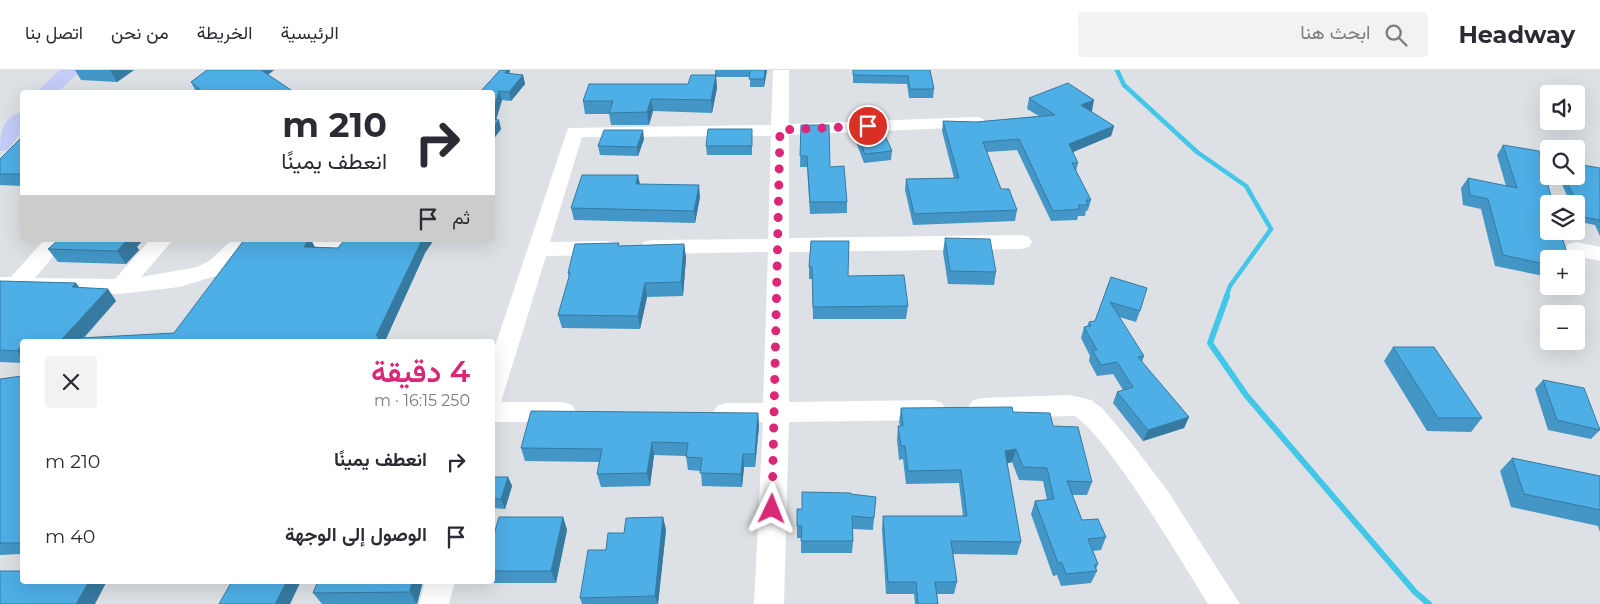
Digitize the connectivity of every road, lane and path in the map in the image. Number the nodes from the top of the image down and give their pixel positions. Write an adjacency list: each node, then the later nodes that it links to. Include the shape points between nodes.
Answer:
1 (71, 70): 3 (main road)
2 (781, 70): 6 (street)
3 (49, 90)
4 (20, 120): 7 (main road)
5 (998, 121): 6 (street)
6 (780, 130): 12 (street); 13 (street, via 574,132)
7 (0, 145)
8 (54, 242): 16 (street)
9 (160, 242): 17 (street)
10 (245, 242): 17 (street, via 213,270 163,282)
11 (1021, 242): 12 (street)
12 (780, 246): 13 (street); 22 (street)
13 (538, 249): 18 (street)
14 (1576, 249): 15 (lane)
15 (1600, 254)
16 (8, 284): 17 (street)
17 (120, 287)
18 (495, 386)
19 (495, 412): 20 (street)
20 (590, 412)
21 (698, 413): 22 (street)
22 (776, 413): 25 (street); 26 (street, via 1082,407 1094,415 1120,447)
23 (439, 584): 24 (street)
24 (434, 604)
25 (769, 604)
26 (1225, 604)

